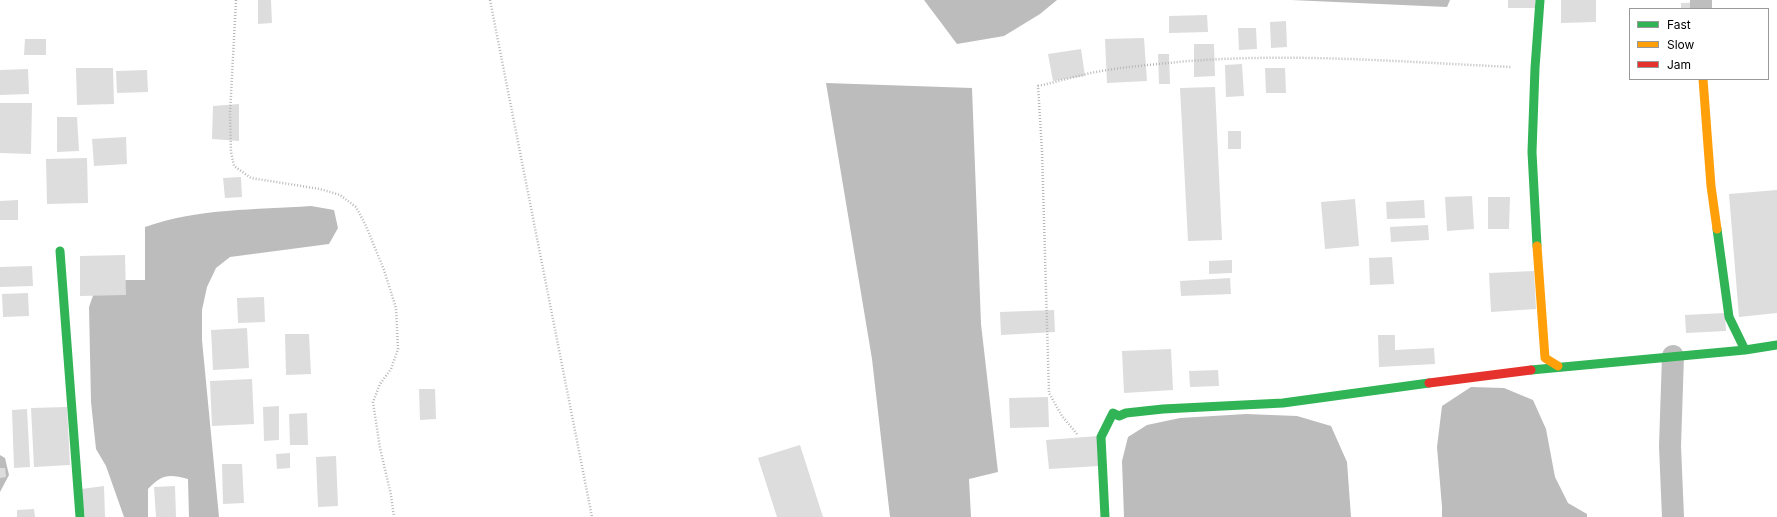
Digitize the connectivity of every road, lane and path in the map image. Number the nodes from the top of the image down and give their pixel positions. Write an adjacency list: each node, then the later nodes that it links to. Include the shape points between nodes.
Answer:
1 (236, 0): 13 (path, via 230,114 234,166 251,178 320,189 340,195 356,207 384,270 396,308 398,349 391,369 380,384 373,402)
2 (490, 0): 14 (path)
3 (1540, 0): 4 (street)
4 (1535, 68): 10 (street, via 1532,152 1539,292 1545,358); 11 (path, via 1311,58 1236,59 1123,68 1038,86 1049,393 1077,435)
5 (1703, 80): 8 (street, via 1710,186 1729,317)
6 (60, 251): 12 (street)
7 (1777, 345): 8 (street)
8 (1745, 350): 9 (street)
9 (1673, 356): 10 (street); 16 (street, via 1670,446)
10 (1558, 366): 15 (street, via 1283,403 1163,409 1119,416 1113,414 1101,437)
11 (1081, 429)
12 (80, 517)
13 (394, 517)
14 (592, 517)
15 (1105, 517)
16 (1673, 517)

